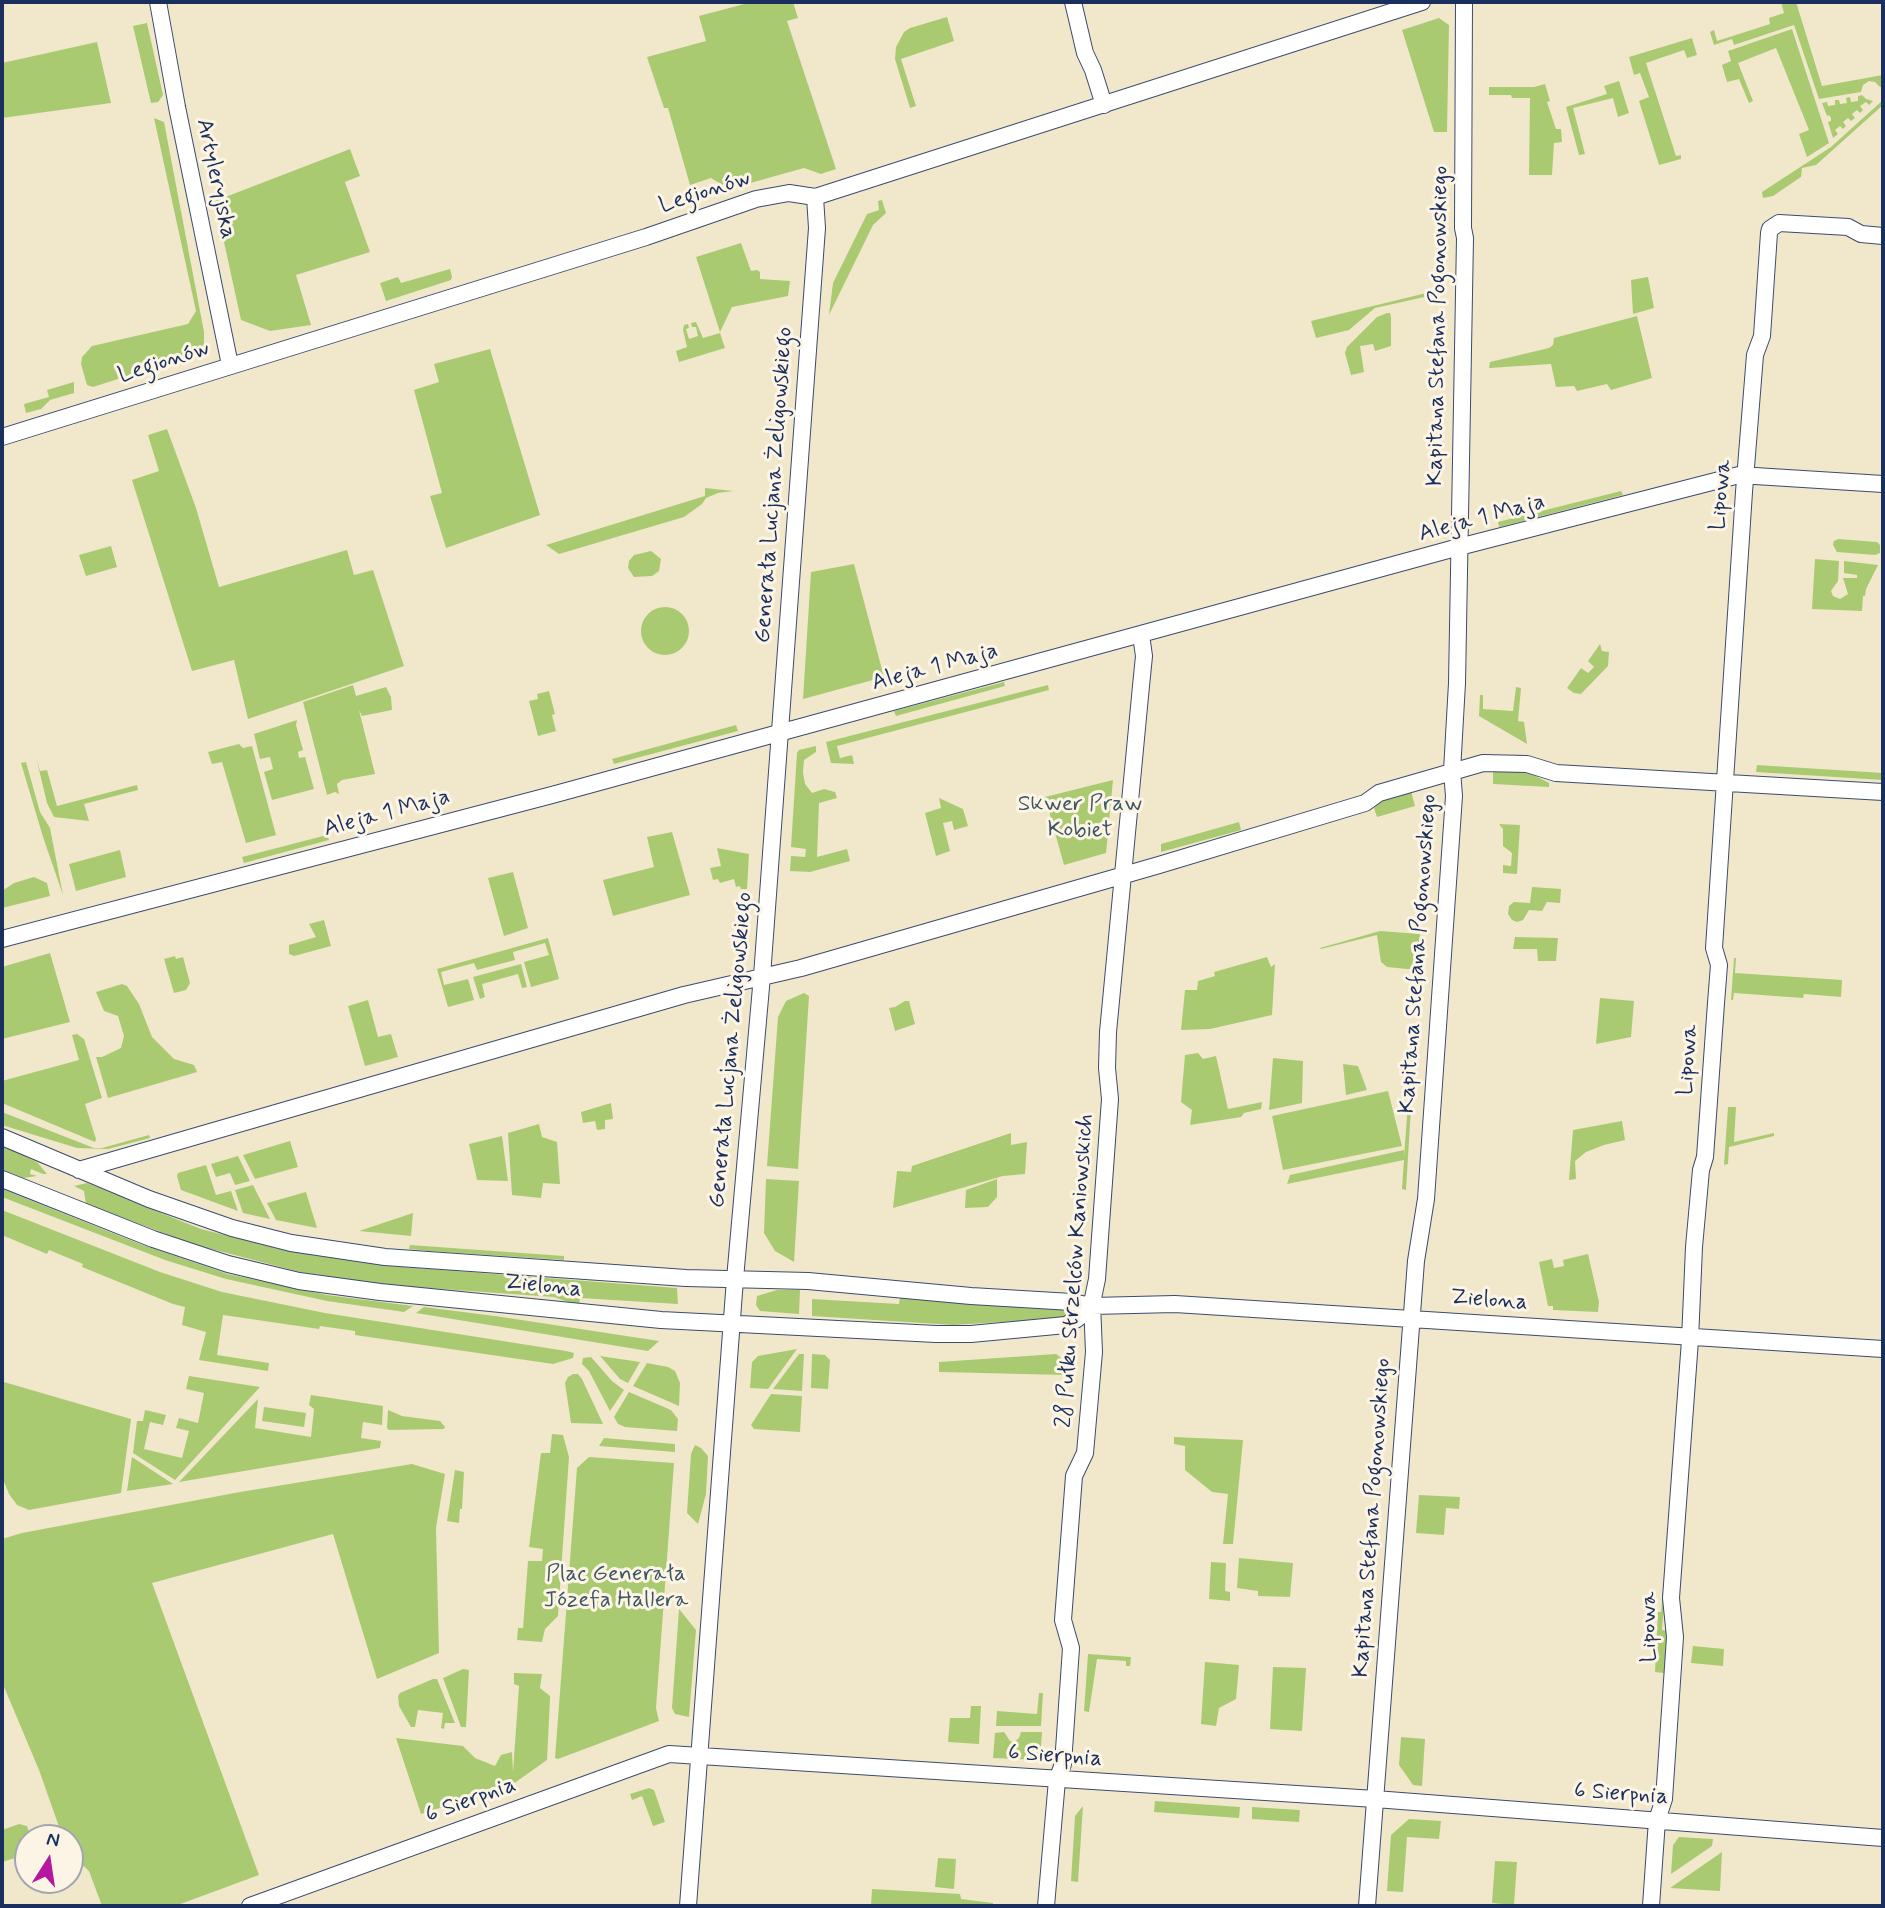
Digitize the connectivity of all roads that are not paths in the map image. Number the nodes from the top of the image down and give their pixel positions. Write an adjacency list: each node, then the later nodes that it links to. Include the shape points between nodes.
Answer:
1 (158, 2): 8 (street, Artyleryjska)
2 (1073, 2): 5 (street)
3 (1422, 2): 5 (street, Legionów)
4 (1464, 2): 12 (street, Kapitana Stefana Pogonowskiego)
5 (1104, 104): 6 (street, Legionów)
6 (815, 197): 8 (street, Legionów, via 789,193 756,199); 14 (street, Generała Lucjana Żeligowskiego, via 817,228)
7 (1883, 236): 10 (street, Lipowa, via 1861,234 1848,227 1773,225 1762,336 1754,360)
8 (230, 365): 9 (street, Legionów)
9 (2, 437)
10 (1747, 475): 11 (street, Aleja 1 Maja); 12 (street, Aleja 1 Maja); 16 (street, Lipowa)
11 (1883, 484)
12 (1459, 547): 13 (street, Aleja 1 Maja); 15 (street, Kapitana Stefana Pogonowskiego)
13 (1141, 635): 14 (street, Aleja 1 Maja); 18 (street, 28 Pułku Strzelców Kaniowskich, via 1144,656)
14 (779, 733): 19 (street, Aleja 1 Maja); 20 (street, Generała Lucjana Żeligowskiego)
15 (1452, 771): 16 (street, via 1494,762 1527,764 1556,773); 18 (street, via 1379,793 1365,803); 26 (street, Kapitana Stefana Pogonowskiego, via 1454,796 1426,1199)
16 (1725, 782): 17 (street); 28 (street, Lipowa, via 1714,948 1717,990)
17 (1883, 792)
18 (1125, 875): 20 (street); 25 (street, 28 Pułku Strzelców Kaniowskich, via 1108,1032 1110,1099)
19 (2, 939)
20 (762, 976): 22 (street); 24 (street, Generała Lucjana Żeligowskiego)
21 (2, 1137): 22 (street, Zielona)
22 (79, 1170): 24 (street, Zielona, via 232,1228 327,1249 472,1264)
23 (2, 1179): 27 (street, Zielona, via 195,1254 299,1281 578,1313)
24 (735, 1279): 25 (street, Zielona, via 808,1281); 27 (street, Generała Lucjana Żeligowskiego)
25 (1092, 1306): 26 (street, Zielona, via 1175,1304); 27 (street, Zielona, via 1066,1325 971,1334); 31 (street, 28 Pułku Strzelców Kaniowskich, via 1094,1352 1086,1453 1074,1476 1067,1563 1063,1620 1072,1648 1063,1764)
26 (1412, 1318): 28 (street, Zielona); 32 (street, Kapitana Stefana Pogonowskiego)
27 (733, 1324): 30 (street, Generała Lucjana Żeligowskiego)
28 (1690, 1337): 29 (street, Zielona); 33 (street, Lipowa, via 1671,1598 1675,1637 1664,1799)
29 (1883, 1349)
30 (700, 1755): 31 (street, 6 Sierpnia); 35 (street, 6 Sierpnia, via 663,1755); 36 (street, Generała Lucjana Żeligowskiego)
31 (1057, 1780): 32 (street, 6 Sierpnia); 37 (street, 28 Pułku Strzelców Kaniowskich)
32 (1375, 1799): 33 (street, 6 Sierpnia); 38 (street, Kapitana Stefana Pogonowskiego)
33 (1657, 1820): 34 (street, 6 Sierpnia); 39 (street, Lipowa)
34 (1883, 1838)
35 (250, 1906)
36 (688, 1906)
37 (1046, 1906)
38 (1367, 1906)
39 (1650, 1906)

